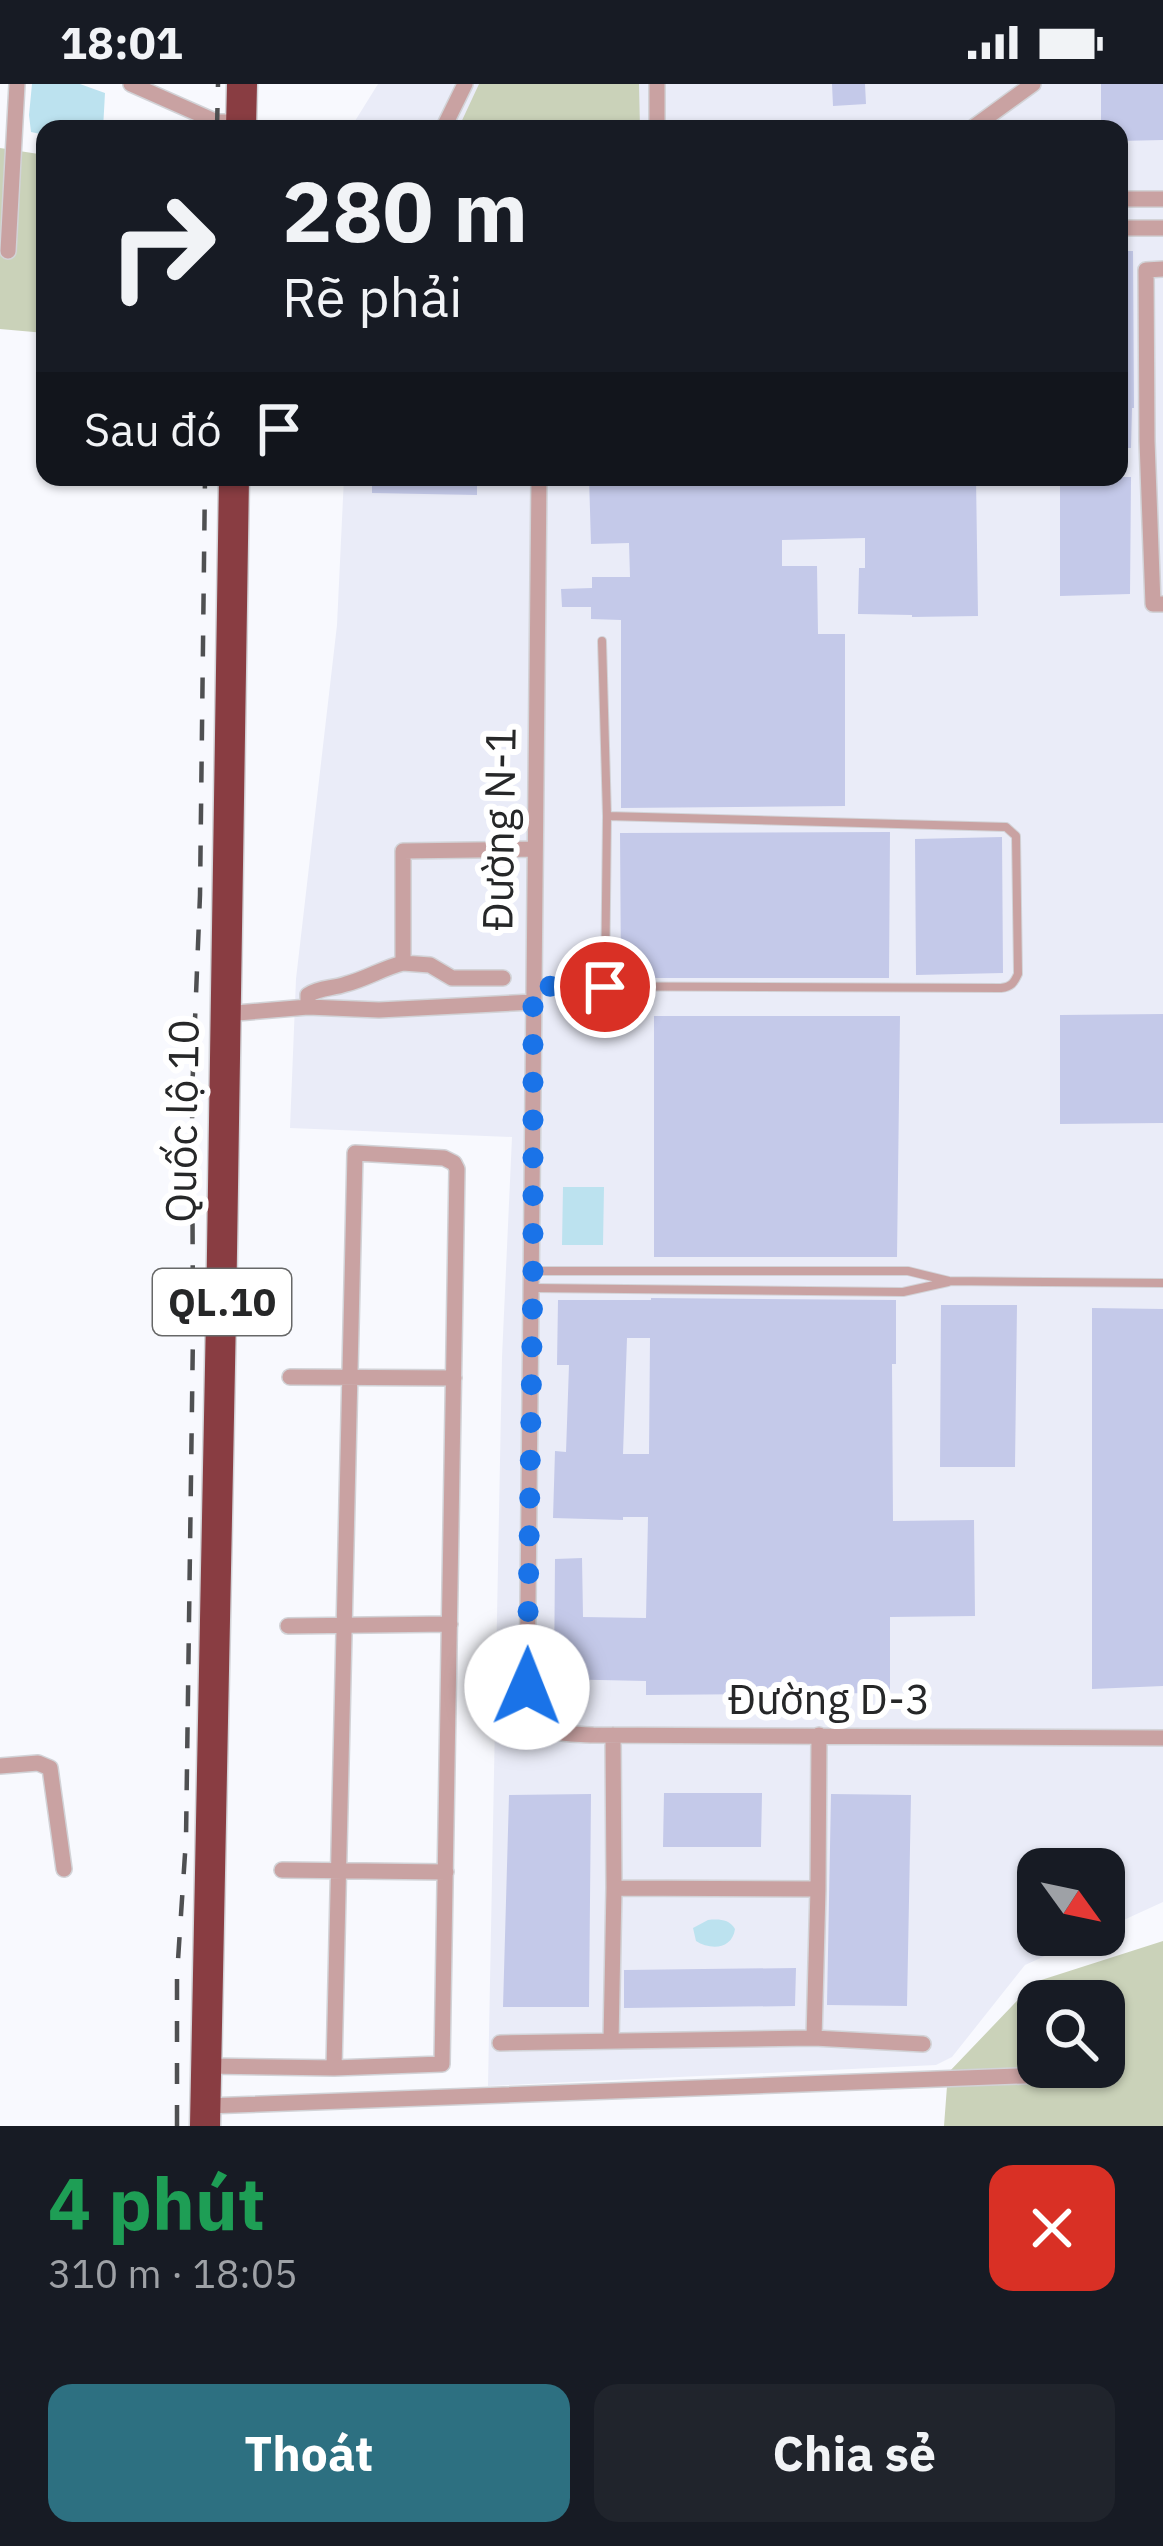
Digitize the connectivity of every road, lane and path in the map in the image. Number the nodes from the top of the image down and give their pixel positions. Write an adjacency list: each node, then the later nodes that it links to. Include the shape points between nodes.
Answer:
1 (17, 84): 16 (street)
2 (131, 84): 7 (street)
3 (242, 84): 8 (highway)
4 (464, 84): 9 (street)
5 (657, 84): 10 (street)
6 (1033, 84): 11 (street)
7 (212, 120)
8 (241, 120)
9 (447, 120)
10 (657, 120)
11 (983, 120)
12 (1163, 199): 13 (street)
13 (1128, 200)
14 (1128, 228): 15 (street)
15 (1163, 228)
16 (8, 251)
17 (1163, 269): 20 (street, via 1146,270 1153,604)
18 (234, 486): 29 (highway, Quốc lộ 10 / QL.10)
19 (539, 486): 23 (street, Đường N-1)
20 (1163, 604)
21 (602, 641): 22 (lane)
22 (607, 816): 26 (lane); 26 (lane, via 1006,827 1016,836 1018,974 1000,988)
23 (535, 849): 24 (street, via 403,851); 27 (street, Đường N-1)
24 (403, 963): 25 (street, via 430,964 452,978); 28 (street, via 314,990)
25 (503, 978)
26 (605, 987): 27 (lane)
27 (533, 994): 28 (street, via 379,1010); 30 (street, Đường N-1)
28 (308, 1007): 29 (street)
29 (225, 1014): 54 (highway, Quốc lộ 10 / QL.10)
30 (533, 1280): 31 (lane, via 908,1271); 31 (lane, via 902,1292); 39 (street, Đường N-1)
31 (949, 1281): 32 (lane)
32 (1163, 1283)
33 (290, 1377): 34 (street)
34 (350, 1378): 35 (street); 35 (street, via 355,1153 456,1165); 37 (street)
35 (454, 1378): 36 (street)
36 (450, 1624): 37 (street); 47 (street)
37 (344, 1625): 38 (street); 46 (street)
38 (288, 1626)
39 (527, 1687): 40 (street, Đường D-3, via 531,1717 544,1729)
40 (614, 1735): 41 (street, Đường D-3); 48 (street)
41 (819, 1735): 42 (street, Đường D-3); 49 (street)
42 (1163, 1738)
43 (0, 1766): 44 (street, via 50,1768)
44 (64, 1868)
45 (282, 1870): 46 (street)
46 (339, 1871): 47 (street); 55 (street)
47 (446, 1872): 55 (street, via 442,2064)
48 (614, 1888): 49 (street); 51 (street)
49 (818, 1889): 50 (street)
50 (814, 2038): 51 (street); 53 (street)
51 (611, 2041): 52 (street)
52 (500, 2043)
53 (922, 2044)
54 (208, 2066): 55 (street); 57 (highway, Quốc lộ 10 / QL.10)
55 (334, 2068)
56 (1017, 2077): 57 (street)
57 (205, 2116)

